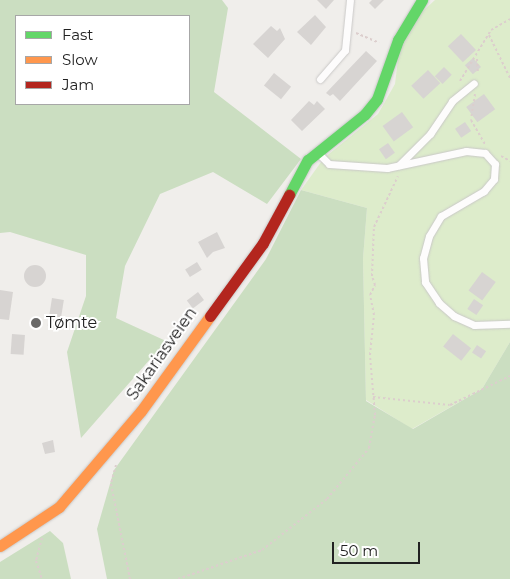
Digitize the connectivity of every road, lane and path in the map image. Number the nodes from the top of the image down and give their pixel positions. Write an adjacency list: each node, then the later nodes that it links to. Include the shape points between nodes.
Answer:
1 (350, 0): 4 (lane)
2 (422, 0): 6 (street, Sakariasveien)
3 (510, 20): 5 (path, via 494,27)
4 (347, 30): 6 (path); 9 (lane, via 345,50)
5 (488, 34): 7 (path); 8 (path)
6 (396, 47): 13 (street, Sakariasveien, via 372,107)
7 (477, 60): 10 (path); 11 (path)
8 (510, 78)
9 (320, 79)
10 (477, 84): 12 (path, via 471,120); 16 (lane, via 452,101 430,134)
11 (458, 87)
12 (490, 149)
13 (317, 152): 16 (lane, via 329,164); 20 (street, Sakariasveien, via 304,168 264,243)
14 (497, 153): 15 (path)
15 (510, 161)
16 (400, 169): 17 (lane, via 466,151 485,153 495,164 494,179 484,191 441,216 429,236 423,258 425,282 439,303 454,316 474,326); 19 (path, via 374,227 372,276 375,285 370,295 374,315 370,355)
17 (510, 324)
18 (510, 376): 19 (path, via 450,405)
19 (373, 397): 25 (path, via 375,416 369,448 327,499 262,550)
20 (115, 443): 21 (street, Sakariasveien, via 71,494); 24 (path, via 118,458 111,484)
21 (45, 518): 22 (street, Sakariasveien); 23 (path, via 36,561)
22 (0, 546)
23 (42, 579)
24 (130, 579)
25 (178, 579)

